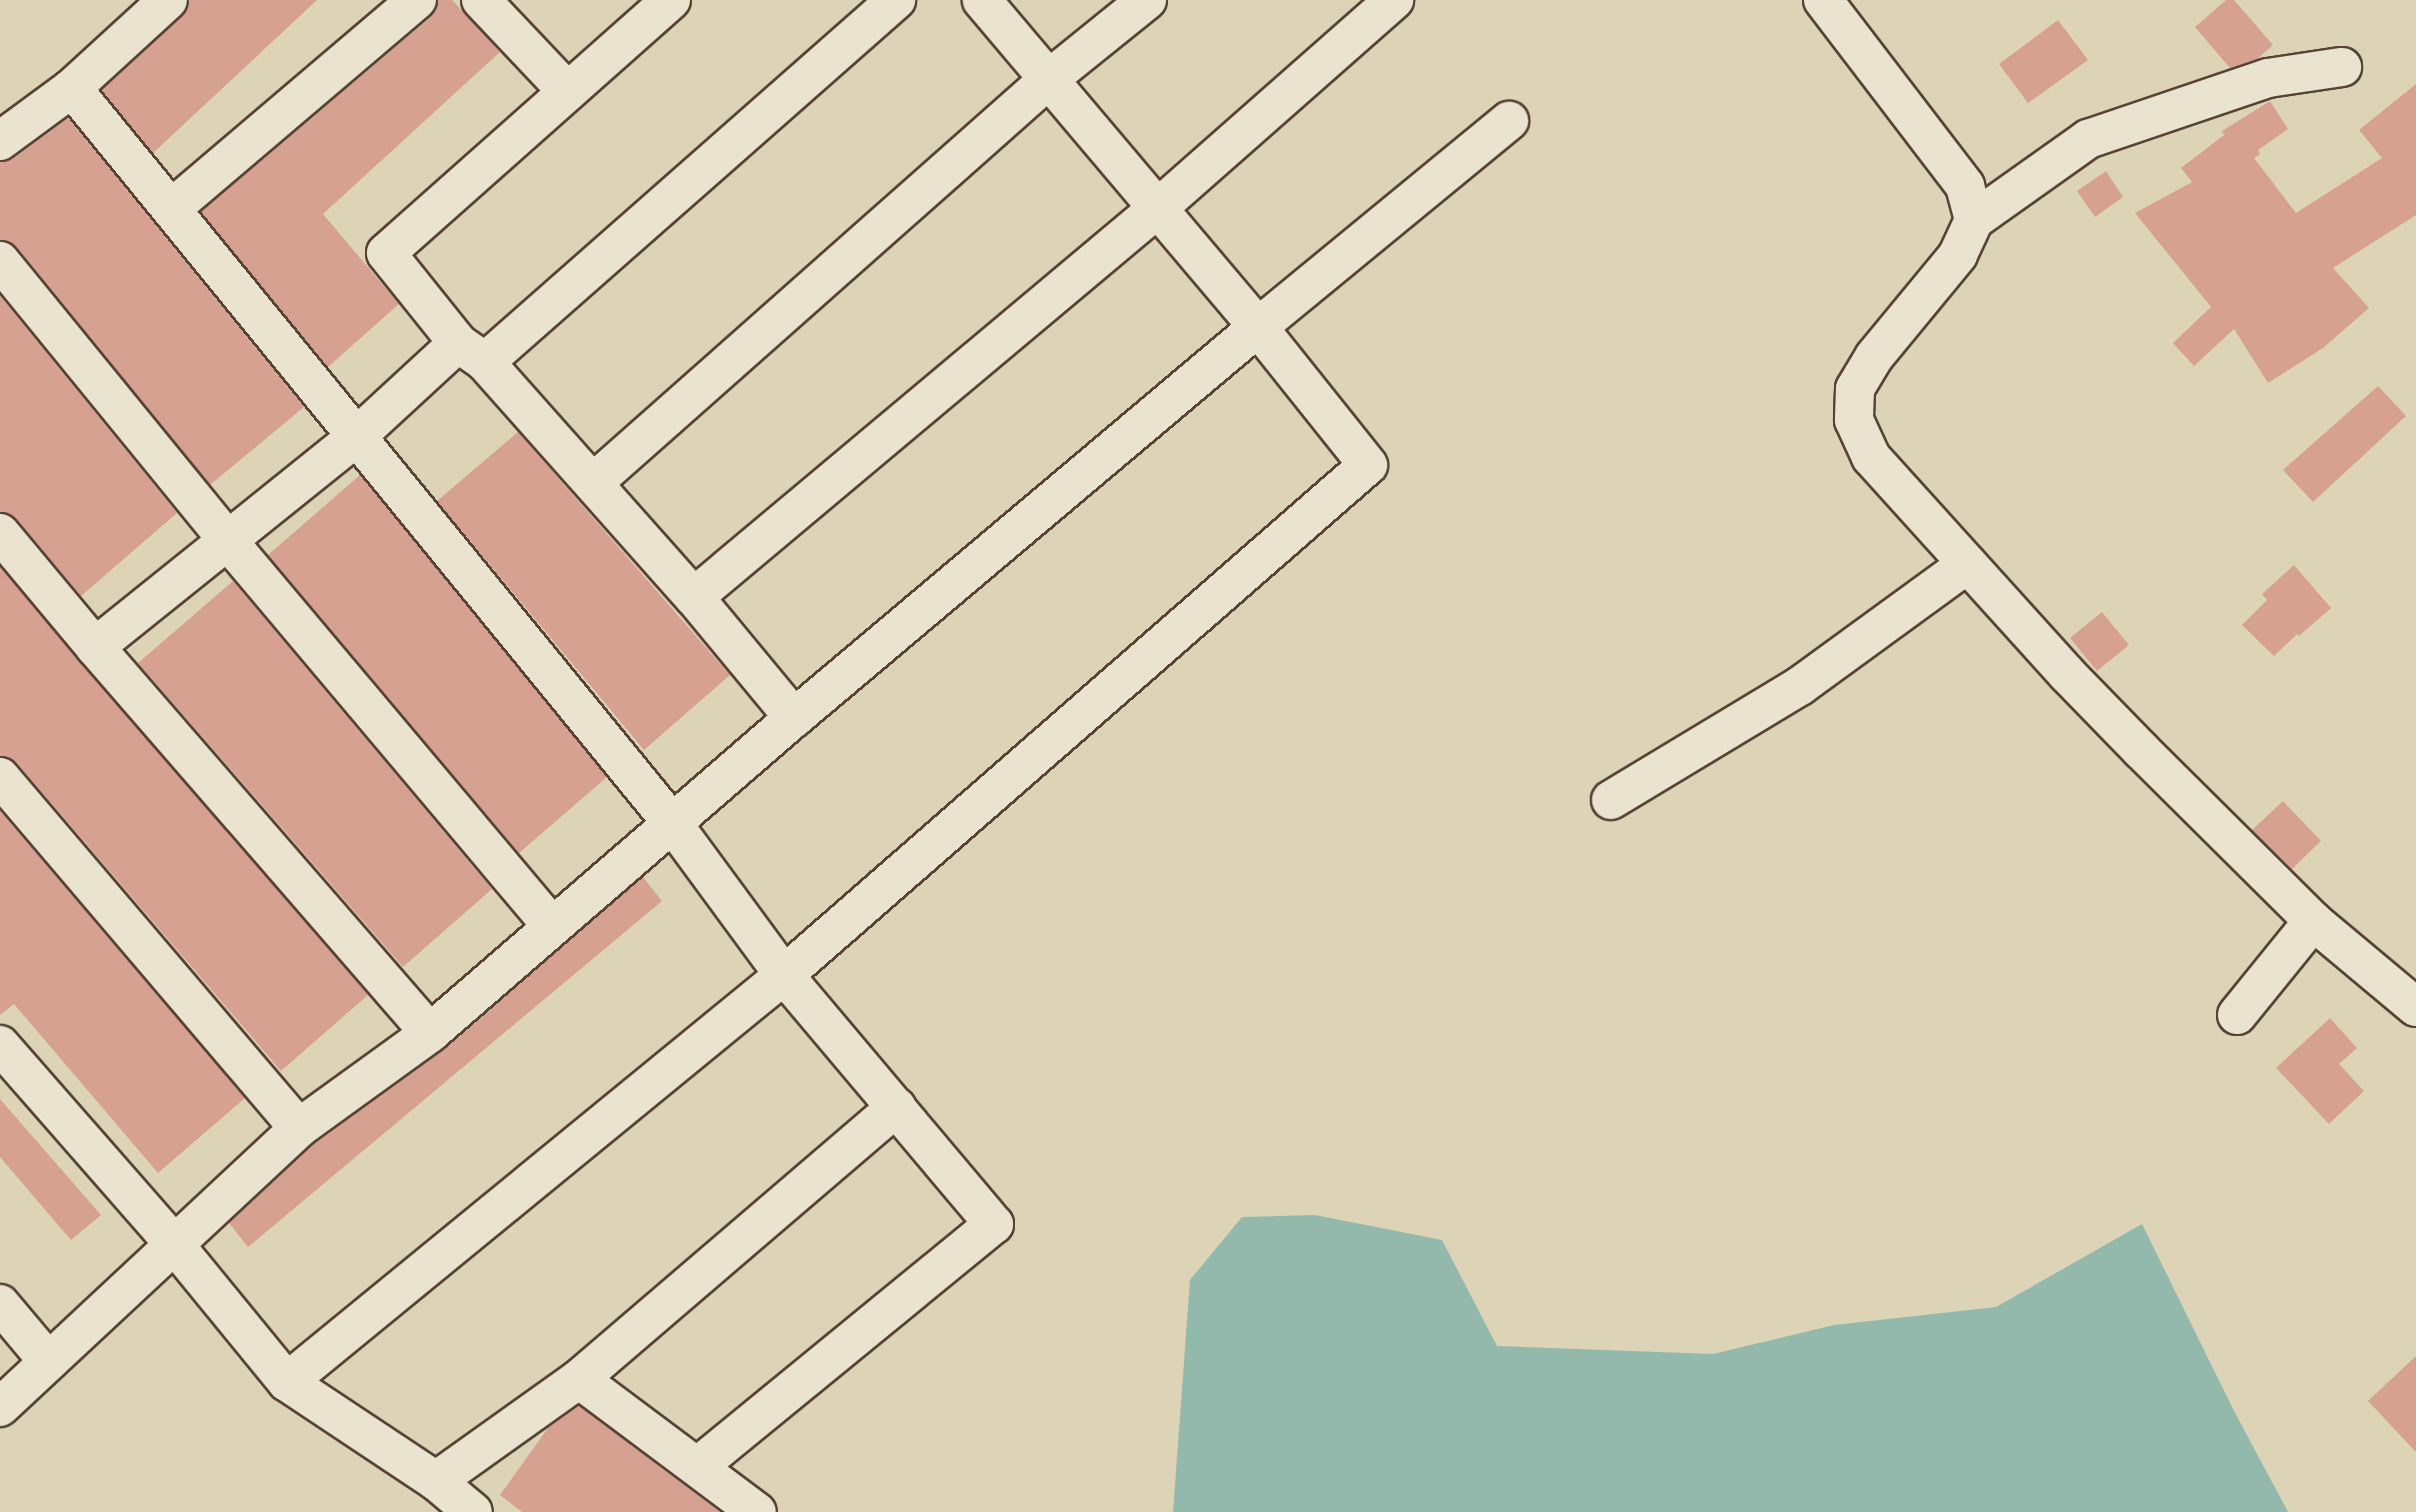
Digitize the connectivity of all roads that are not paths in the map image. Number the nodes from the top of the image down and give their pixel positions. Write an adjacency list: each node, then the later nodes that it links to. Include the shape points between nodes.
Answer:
1 (169, 0): 12 (street)
2 (416, 0): 17 (street)
3 (481, 0): 13 (street)
4 (671, 0): 13 (street)
5 (896, 0): 21 (street)
6 (982, 0): 11 (street)
7 (1147, 0): 11 (street)
8 (1394, 0): 16 (street)
9 (1823, 0): 18 (street, via 1965,187)
10 (2342, 67): 18 (street, via 2268,78 2088,139)
11 (1049, 79): 16 (street); 23 (street)
12 (72, 88): 15 (street); 17 (street)
13 (567, 92): 21 (street, via 386,253)
14 (1509, 121): 20 (street)
15 (0, 141)
16 (1158, 208): 20 (street); 27 (street)
17 (171, 209): 22 (street)
18 (1974, 220): 26 (street, via 1958,255 1855,388 1854,421 1871,457)
19 (0, 261): 25 (street)
20 (1258, 327): 29 (street); 35 (street, via 1368,465)
21 (472, 352): 22 (street); 23 (street)
22 (356, 437): 25 (street); 32 (street)
23 (593, 483): 27 (street)
24 (0, 533): 28 (street)
25 (228, 541): 28 (street); 34 (street)
26 (1967, 564): 31 (street, via 1800,686); 33 (street, via 2077,684)
27 (694, 597): 29 (street)
28 (95, 647): 38 (street)
29 (794, 718): 32 (street)
30 (0, 777): 41 (street)
31 (1611, 800)
32 (673, 824): 34 (street); 35 (street)
33 (2314, 920): 36 (street); 37 (street)
34 (552, 926): 38 (street)
35 (784, 975): 40 (street); 46 (street)
36 (2416, 1007)
37 (2237, 1015)
38 (430, 1033): 41 (street)
39 (0, 1045): 42 (street)
40 (896, 1107): 45 (street); 48 (street, via 994,1224)
41 (299, 1128): 42 (street)
42 (174, 1244): 44 (street); 46 (street)
43 (0, 1304): 44 (street)
44 (48, 1361): 47 (street)
45 (579, 1379): 48 (street); 49 (street)
46 (287, 1382): 49 (street)
47 (0, 1407)
48 (698, 1466): 51 (street)
49 (436, 1481): 50 (street)
50 (473, 1512)
51 (757, 1512)

